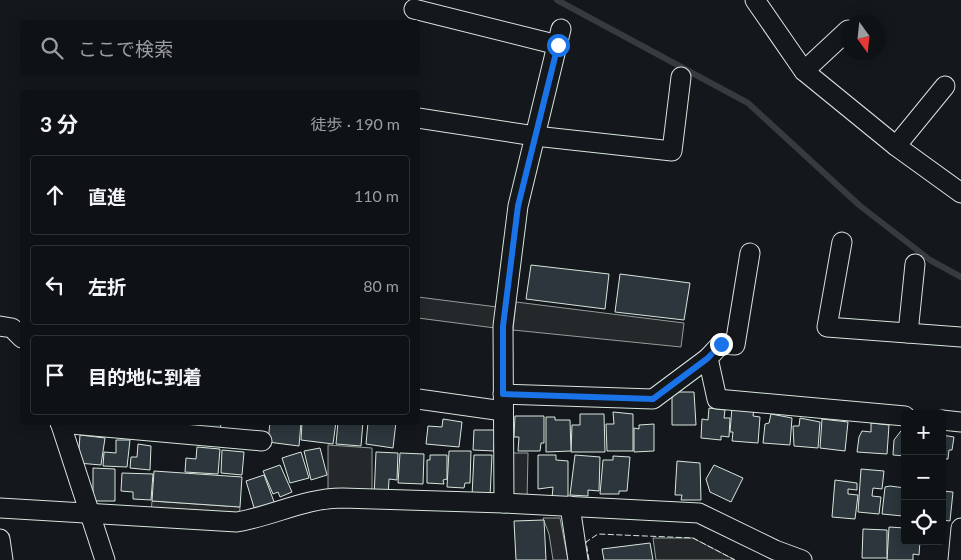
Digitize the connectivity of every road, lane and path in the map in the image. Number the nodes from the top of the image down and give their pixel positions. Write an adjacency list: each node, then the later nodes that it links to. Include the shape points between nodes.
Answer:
1 (755, 0): 4 (street)
2 (414, 8): 8 (street, via 559,37)
3 (841, 37): 4 (street)
4 (804, 71): 9 (street)
5 (681, 76): 8 (street, via 672,151)
6 (945, 86): 9 (street)
7 (420, 118): 8 (street)
8 (535, 136): 20 (street, via 518,206 504,316)
9 (896, 146): 10 (street)
10 (961, 193)
11 (842, 242): 15 (street, via 828,327)
12 (750, 253): 18 (street, via 735,345 721,344)
13 (915, 264): 15 (street)
14 (0, 326): 16 (street, via 12,328)
15 (908, 333): 17 (street)
16 (20, 336)
17 (961, 338)
18 (708, 358): 20 (street, via 653,399); 21 (street, via 717,399)
19 (420, 399): 20 (street)
20 (503, 403): 27 (street)
21 (901, 416)
22 (946, 420): 23 (street)
23 (961, 422)
24 (61, 425): 30 (street)
25 (82, 425): 26 (street)
26 (262, 441)
27 (504, 503): 28 (street); 30 (street, via 321,498 237,522)
28 (570, 506): 35 (street); 36 (street, via 699,513)
29 (0, 508): 30 (street)
30 (90, 514): 34 (street)
31 (961, 528): 37 (street)
32 (0, 539): 33 (street)
33 (3, 560)
34 (105, 560)
35 (578, 560)
36 (802, 560)
37 (958, 560)

